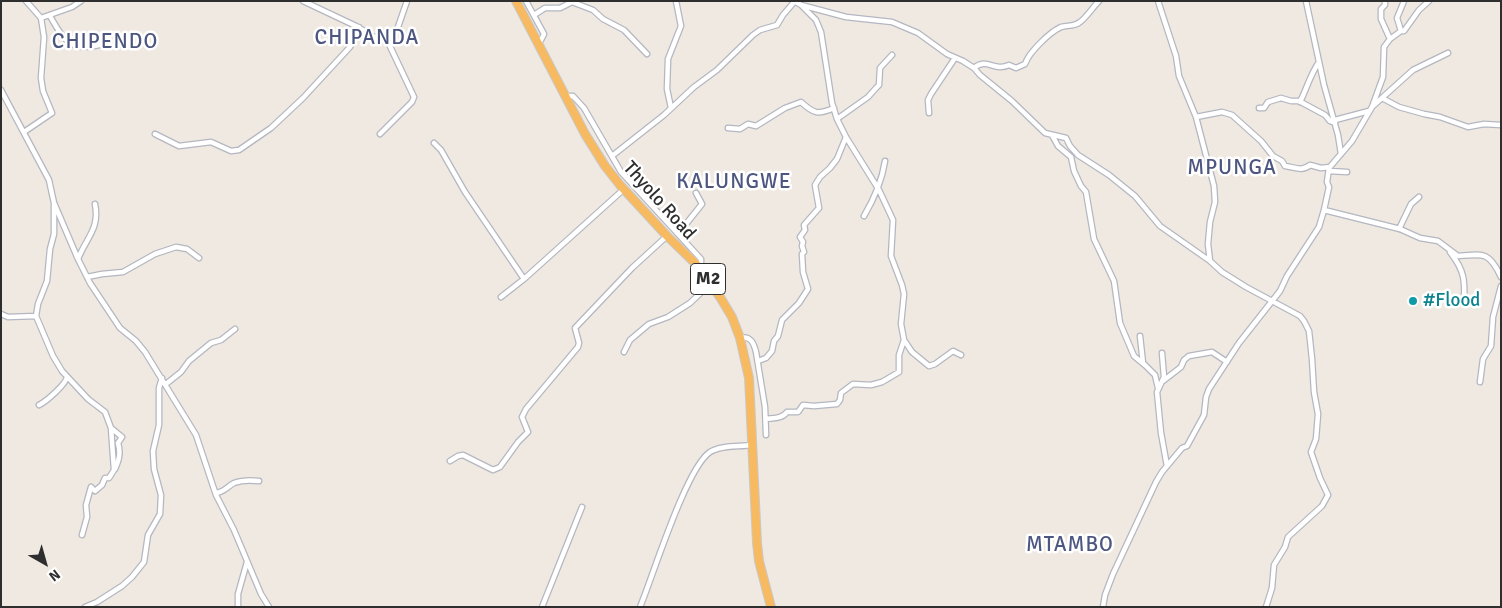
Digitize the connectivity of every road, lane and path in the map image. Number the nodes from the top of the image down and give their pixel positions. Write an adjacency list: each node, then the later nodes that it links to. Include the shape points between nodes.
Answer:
1 (26, 1): 18 (street)
2 (81, 1): 17 (street)
3 (303, 1): 19 (street)
4 (408, 1): 22 (street, via 398,27)
5 (516, 1): 23 (highway, Thyolo Road / M2)
6 (526, 1): 16 (street)
7 (676, 1): 35 (street, via 681,26 668,59 667,89)
8 (795, 1): 15 (street); 35 (street, via 777,25 753,35)
9 (1099, 1): 30 (street, via 1081,22 1061,27 1045,38 1027,57 1025,64 1002,69 979,64)
10 (1158, 1): 40 (street, via 1176,56 1179,76)
11 (1306, 1): 29 (street)
12 (1386, 1): 21 (street, via 1381,9 1381,19)
13 (1404, 1): 20 (street, via 1397,18)
14 (1429, 1): 20 (street)
15 (802, 5): 28 (street, via 846,16 892,22 918,33); 36 (street, via 816,20 821,32)
16 (534, 15): 23 (street, via 544,34); 26 (street, via 549,7 560,8 572,2 580,4 624,30)
17 (50, 16): 18 (street); 24 (street, via 70,44 88,48)
18 (41, 18): 45 (street, via 44,37 41,78 52,113)
19 (359, 27): 22 (street, via 381,41); 46 (street, via 350,46 303,98 271,128 239,150 231,151 211,142 180,146)
20 (1400, 31): 21 (street)
21 (1390, 39): 38 (street, via 1384,47 1383,77)
22 (387, 40): 47 (street, via 414,97)
23 (538, 42): 32 (highway, Thyolo Road / M2)
24 (108, 43)
25 (1448, 53): 33 (street, via 1413,70)
26 (647, 54)
27 (892, 55): 41 (street, via 880,68 877,87)
28 (956, 58): 30 (street); 39 (street, via 933,89 928,100)
29 (1319, 62): 34 (street); 42 (street)
30 (974, 68): 48 (street, via 1045,133)
31 (1, 90): 45 (street)
32 (565, 96): 52 (street, via 573,96 584,108); 57 (highway, Thyolo Road / M2, via 585,134)
33 (1382, 98): 38 (street); 43 (street, via 1399,107 1468,127)
34 (1300, 102): 37 (street, via 1281,98); 42 (street)
35 (671, 108): 52 (street)
36 (834, 108): 41 (street); 44 (street, via 822,114 811,111 801,102 756,126 748,124 740,129)
37 (1259, 108)
38 (1370, 109): 42 (street); 51 (street)
39 (929, 113)
40 (1196, 116): 54 (street, via 1222,112 1232,115 1285,166); 70 (street, via 1216,195 1208,236)
41 (837, 118): 49 (street)
42 (1335, 121): 51 (street)
43 (1501, 125)
44 (728, 128)
45 (24, 132): 60 (street, via 49,180)
46 (154, 134)
47 (380, 134)
48 (1052, 135): 70 (street, via 1066,138 1078,155 1135,196 1160,226); 91 (street, via 1058,146 1071,157 1074,171 1086,192 1094,239 1114,280 1120,323 1134,356)
49 (846, 137): 56 (street); 89 (street, via 837,159 815,185 819,208 804,225 805,230 800,237 808,289 782,320 772,351)
50 (434, 142): 74 (street)
51 (1341, 154): 54 (street)
52 (612, 156): 65 (street, via 621,172)
53 (884, 161): 56 (street, via 883,175)
54 (1330, 169): 55 (street); 62 (street)
55 (1347, 172)
56 (877, 187): 63 (street); 85 (street, via 893,220 891,256 904,294 901,324)
57 (624, 189): 66 (highway, Thyolo Road / M2); 74 (street)
58 (696, 193): 65 (street, via 702,204)
59 (1419, 196): 64 (street, via 1411,204)
60 (54, 203): 69 (street); 81 (street, via 54,232 47,281)
61 (95, 204): 69 (street, via 92,236)
62 (1324, 210): 64 (street); 78 (street, via 1319,227)
63 (864, 216)
64 (1399, 229): 67 (street, via 1438,241)
65 (678, 234): 71 (street, via 702,259)
66 (667, 236): 71 (highway, Thyolo Road / M2); 103 (street, via 575,328 578,347 526,409 522,417 528,432 500,467 493,470 463,455)
67 (1448, 249): 73 (street, via 1458,256 1484,255); 79 (street, via 1466,280)
68 (199, 258): 72 (street, via 187,249 176,247 155,254 123,272)
69 (78, 259): 72 (street)
70 (1210, 261): 78 (street)
71 (698, 266): 75 (highway, Thyolo Road / M2)
72 (87, 277): 93 (street, via 114,320 145,352)
73 (1501, 277)
74 (524, 279): 77 (street)
75 (711, 283): 84 (highway, Thyolo Road / M2, via 726,306); 86 (street, via 690,303 649,324 630,340)
76 (1501, 286): 95 (street, via 1493,317 1491,346 1483,359)
77 (501, 297)
78 (1272, 302): 90 (street); 120 (street, via 1300,316 1309,331 1318,422 1311,452 1328,495 1322,506 1288,537 1274,565)
79 (1464, 304)
80 (1, 314): 81 (street, via 8,317)
81 (36, 316): 92 (street, via 53,356)
82 (235, 329): 96 (street, via 211,343)
83 (1140, 336): 91 (street)
84 (740, 338): 89 (street, via 752,341); 102 (highway, Thyolo Road / M2, via 749,378)
85 (904, 340): 88 (street, via 912,352 929,366 953,352); 99 (street, via 898,372 882,382 853,384 841,393 837,404 803,405 798,412)
86 (624, 352)
87 (1162, 353): 94 (street)
88 (961, 354)
89 (758, 361): 99 (street)
90 (1227, 362): 94 (street, via 1212,352 1189,356 1181,367); 104 (street, via 1209,389 1204,415 1187,446)
91 (1146, 366): 97 (street, via 1155,375)
92 (67, 377): 98 (street, via 55,394); 100 (street, via 105,412)
93 (162, 378): 96 (street); 111 (street, via 154,451 160,514 148,535 140,568 122,586)
94 (1162, 381): 97 (street)
95 (1480, 382)
96 (166, 384): 107 (street, via 196,435)
97 (1158, 388): 104 (street, via 1159,417)
98 (39, 405)
99 (766, 419): 101 (street)
100 (111, 428): 105 (street); 105 (street, via 122,437 118,443 119,461)
101 (766, 435)
102 (752, 446): 117 (street, via 718,449 708,453 700,462 687,486); 118 (highway, Thyolo Road / M2, via 756,543)
103 (450, 461)
104 (1168, 466): 119 (street, via 1156,482 1113,574)
105 (114, 470): 109 (street, via 95,491 91,487)
106 (259, 481): 107 (street, via 235,483)
107 (216, 493): 110 (street)
108 (582, 507): 116 (street)
109 (82, 535)
110 (247, 562): 114 (street, via 238,594); 115 (street)
111 (97, 602): 112 (street); 113 (street)
112 (86, 607)
113 (100, 607)
114 (238, 607)
115 (269, 607)
116 (542, 607)
117 (640, 607)
118 (771, 607)
119 (1103, 607)
120 (1266, 607)

